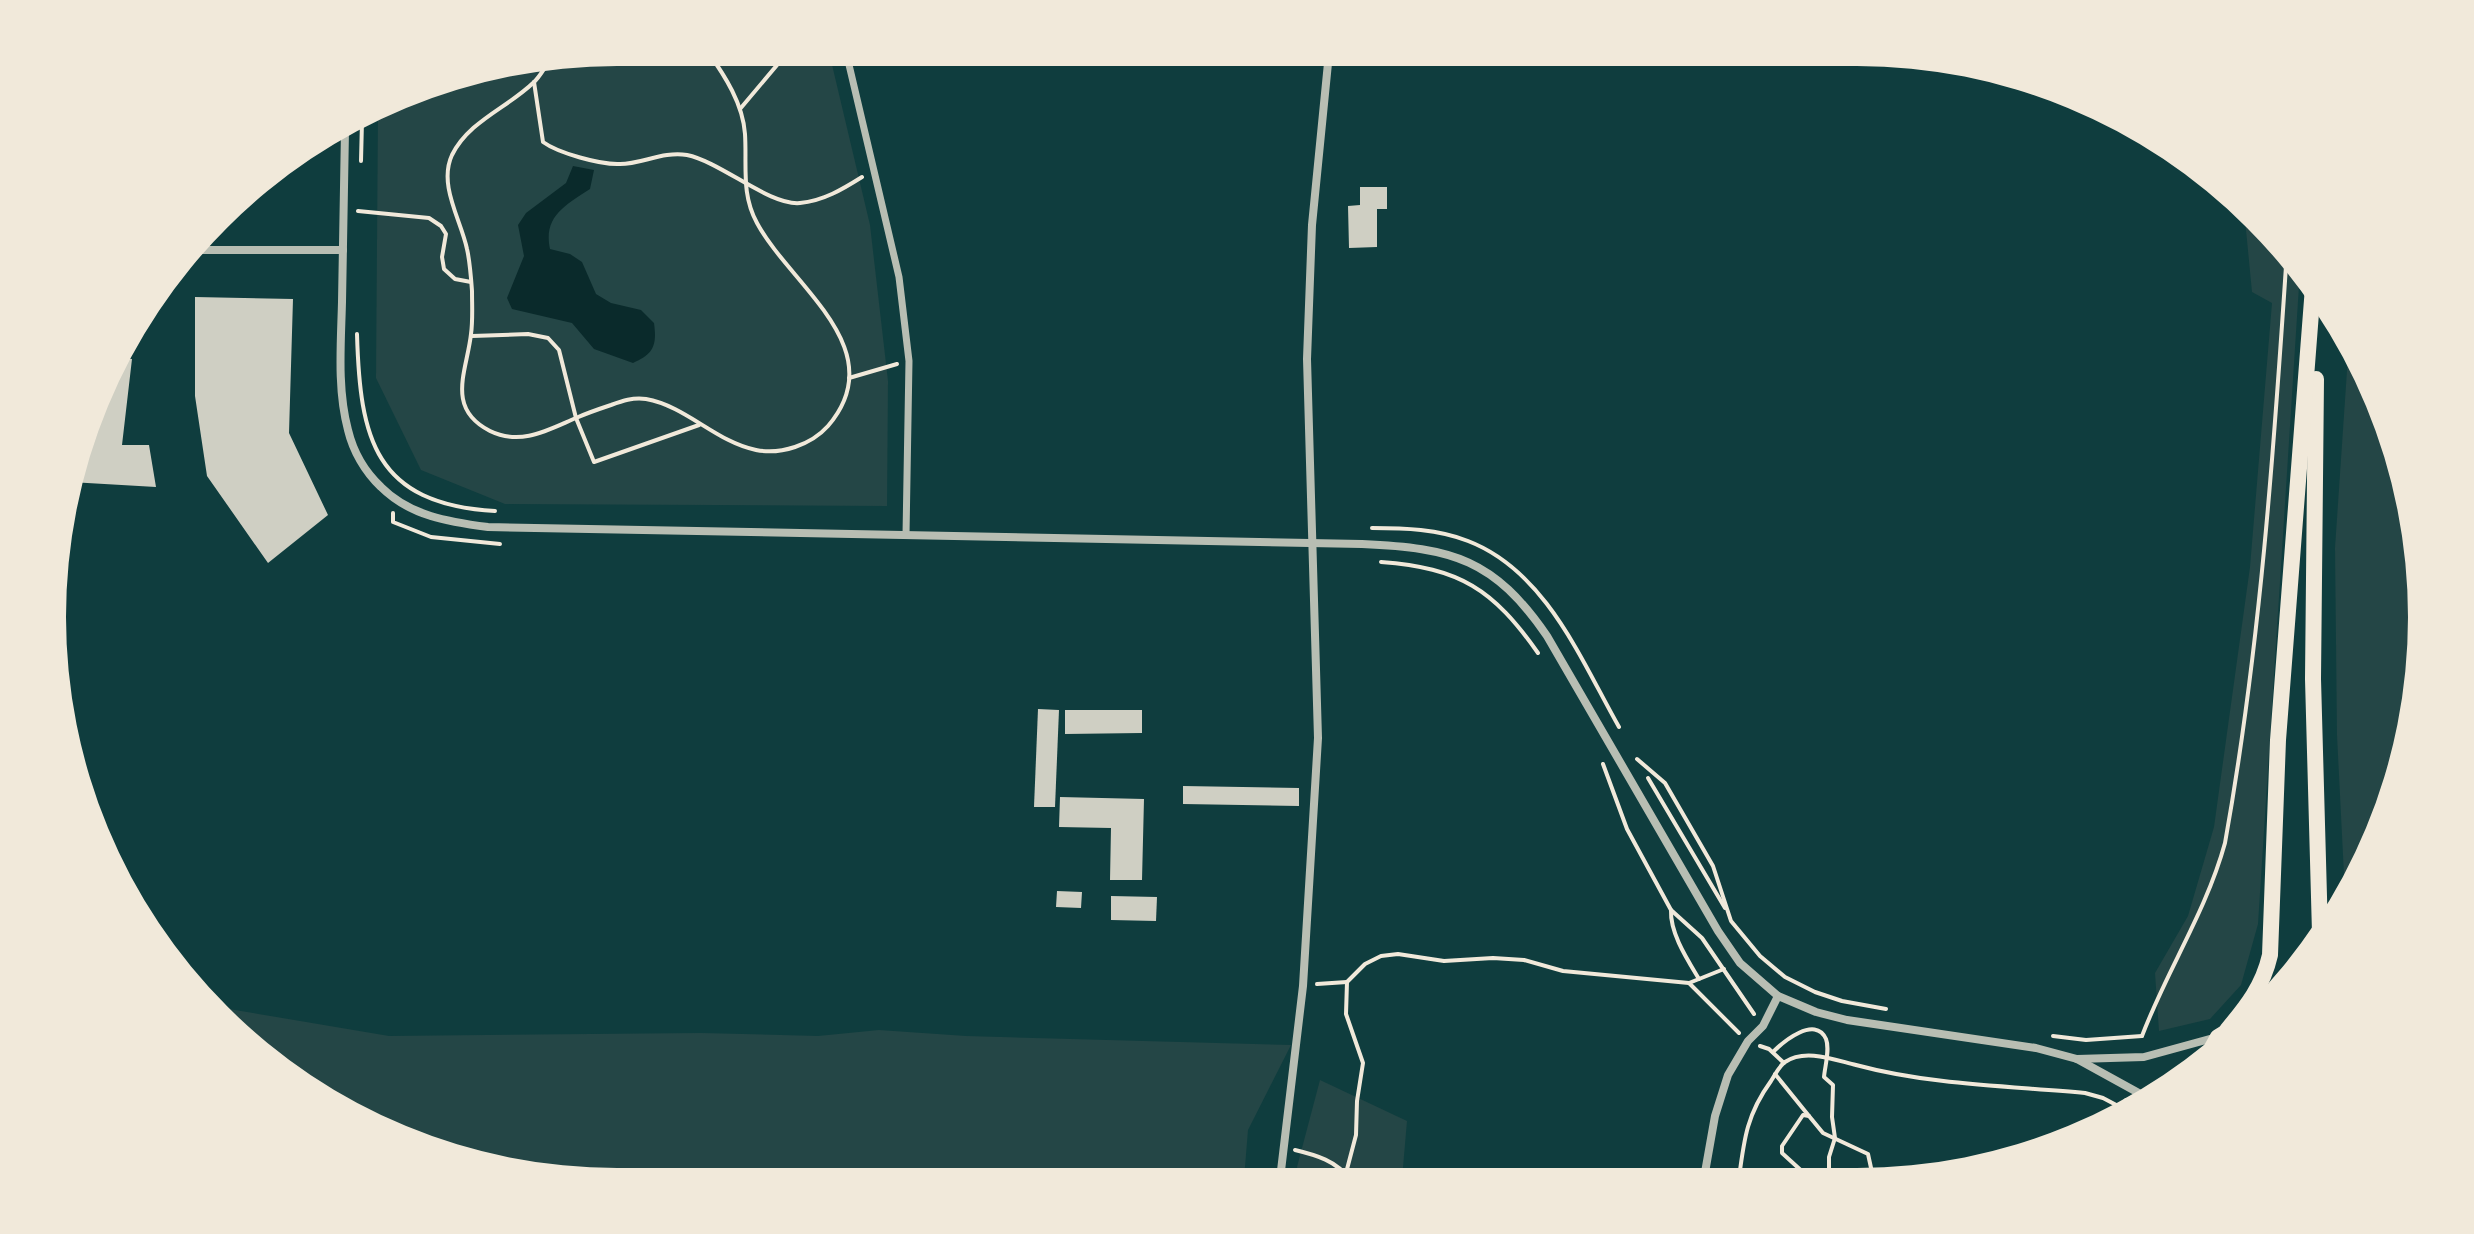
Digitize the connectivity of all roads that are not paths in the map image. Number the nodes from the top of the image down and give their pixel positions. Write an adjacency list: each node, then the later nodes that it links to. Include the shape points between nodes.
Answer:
1 (849, 66): 8 (street, via 899,277 909,361)
2 (1328, 66): 9 (street, via 1312,225 1307,359)
3 (345, 138): 5 (street)
4 (207, 250): 5 (street)
5 (343, 250): 8 (street, via 344,411 357,454 381,488 406,506 433,518 488,527)
6 (2312, 306): 12 (main road, via 2278,740 2270,955 2265,978)
7 (2316, 312): 10 (main road, via 2313,679)
8 (906, 535): 9 (street)
9 (1312, 543): 11 (street, via 1444,552 1505,584 1547,636 1740,963); 16 (street, via 1318,738 1303,986)
10 (2320, 916)
11 (1778, 996): 14 (street, via 1847,1020); 17 (street, via 1728,1075)
12 (2234, 1018)
13 (2215, 1035): 14 (street, via 2144,1057)
14 (2077, 1059): 15 (street)
15 (2136, 1092)
16 (1282, 1168)
17 (1706, 1168)

